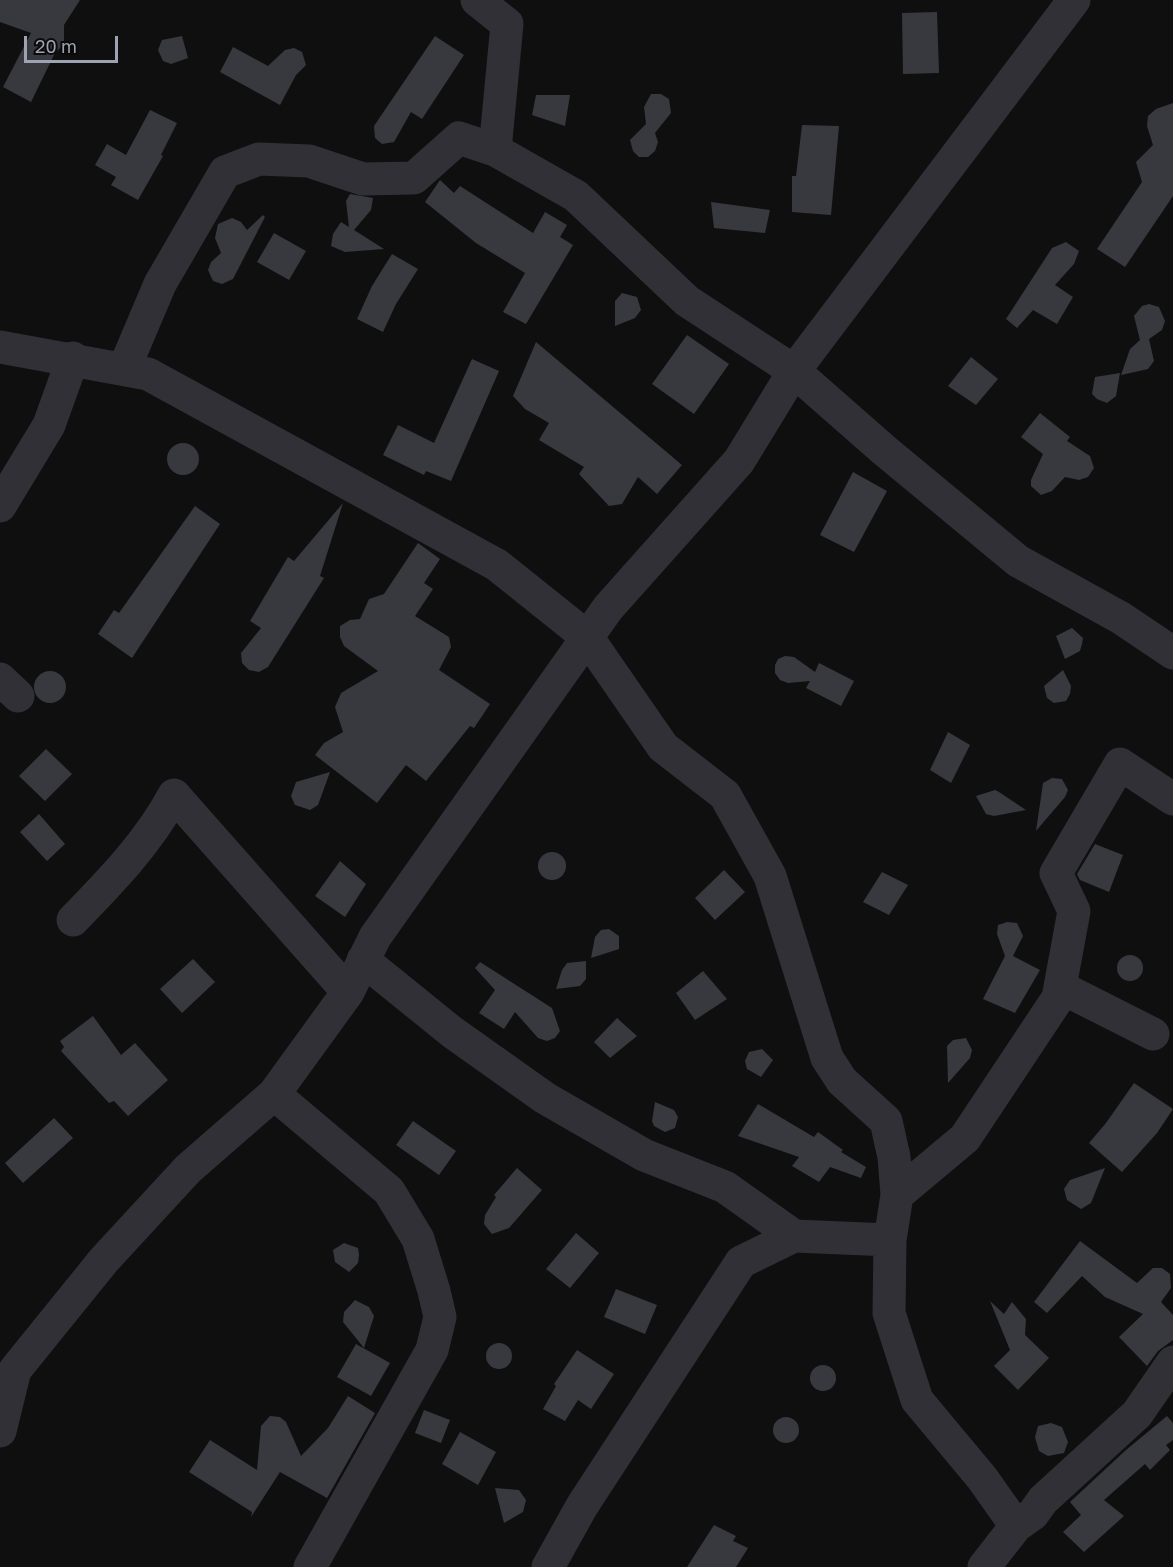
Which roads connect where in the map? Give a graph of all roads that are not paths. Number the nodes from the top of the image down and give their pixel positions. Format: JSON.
{"nodes":[{"id":1,"x":1074,"y":0,"type":"edge"},
{"id":2,"x":486,"y":3,"type":"edge"},
{"id":3,"x":495,"y":150,"type":"junction"},
{"id":4,"x":0,"y":346,"type":"edge"},
{"id":5,"x":73,"y":358,"type":"junction"},
{"id":6,"x":124,"y":369,"type":"junction"},
{"id":7,"x":794,"y":371,"type":"junction"},
{"id":8,"x":0,"y":506,"type":"edge"},
{"id":9,"x":587,"y":637,"type":"junction"},
{"id":10,"x":1173,"y":653,"type":"edge"},
{"id":11,"x":1173,"y":799,"type":"edge"},
{"id":12,"x":73,"y":920,"type":"dead end"},
{"id":13,"x":363,"y":960,"type":"junction"},
{"id":14,"x":1060,"y":987,"type":"junction"},
{"id":15,"x":348,"y":992,"type":"junction"},
{"id":16,"x":1153,"y":1035,"type":"dead end"},
{"id":17,"x":274,"y":1094,"type":"junction"},
{"id":18,"x":897,"y":1195,"type":"junction"},
{"id":19,"x":794,"y":1236,"type":"junction"},
{"id":20,"x":890,"y":1240,"type":"junction"},
{"id":21,"x":1173,"y":1362,"type":"edge"},
{"id":22,"x":0,"y":1431,"type":"edge"},
{"id":23,"x":1016,"y":1526,"type":"junction"},
{"id":24,"x":310,"y":1567,"type":"edge"},
{"id":25,"x":548,"y":1567,"type":"edge"},
{"id":26,"x":984,"y":1567,"type":"edge"}],
"edges":[{"from":1,"to":7,"type":"street"},
{"from":2,"to":3,"type":"street"},
{"from":3,"to":6,"type":"street"},
{"from":3,"to":7,"type":"street"},
{"from":4,"to":5,"type":"street"},
{"from":5,"to":6,"type":"street"},
{"from":5,"to":8,"type":"street"},
{"from":6,"to":9,"type":"street"},
{"from":7,"to":9,"type":"street"},
{"from":7,"to":10,"type":"street"},
{"from":9,"to":13,"type":"street"},
{"from":9,"to":18,"type":"street"},
{"from":11,"to":14,"type":"street"},
{"from":12,"to":15,"type":"street"},
{"from":13,"to":15,"type":"street"},
{"from":13,"to":19,"type":"street"},
{"from":14,"to":16,"type":"street"},
{"from":14,"to":18,"type":"street"},
{"from":15,"to":17,"type":"street"},
{"from":17,"to":22,"type":"street"},
{"from":17,"to":24,"type":"street"},
{"from":18,"to":20,"type":"street"},
{"from":19,"to":20,"type":"street"},
{"from":19,"to":25,"type":"street"},
{"from":20,"to":23,"type":"street"},
{"from":21,"to":23,"type":"street"},
{"from":23,"to":26,"type":"street"}]}
